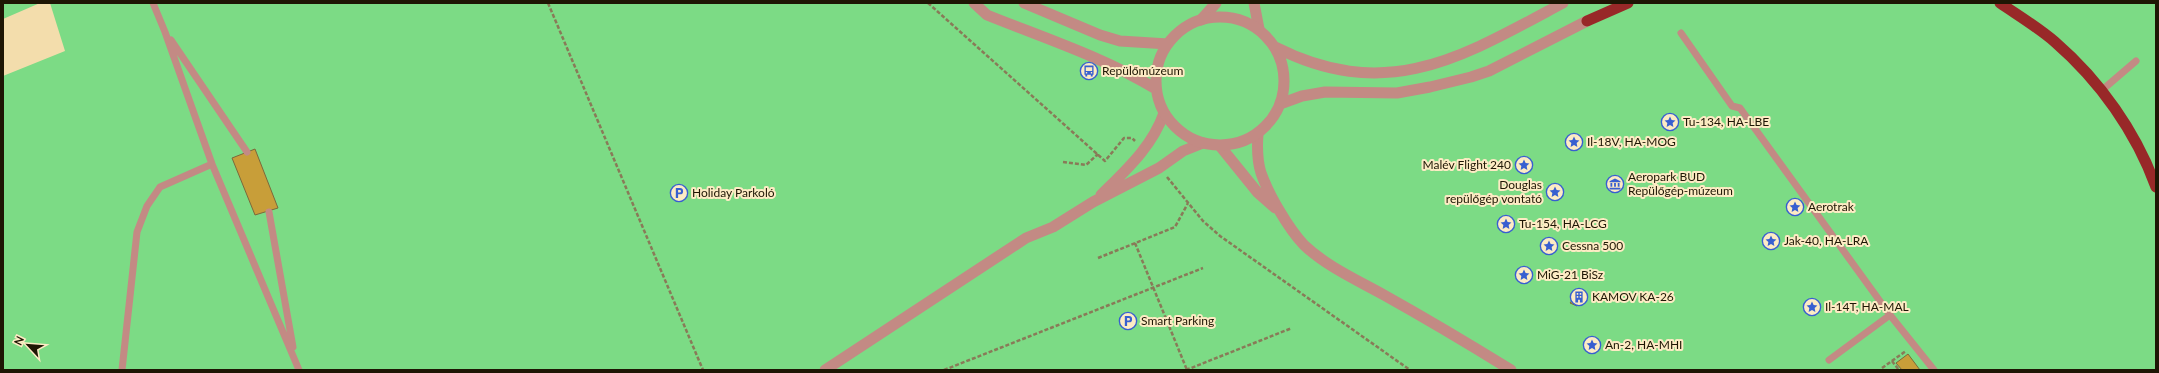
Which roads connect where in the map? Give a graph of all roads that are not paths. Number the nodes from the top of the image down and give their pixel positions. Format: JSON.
{"nodes":[{"id":1,"x":153,"y":3,"type":"edge"},
{"id":2,"x":974,"y":3,"type":"edge"},
{"id":3,"x":1024,"y":3,"type":"edge"},
{"id":4,"x":1216,"y":3,"type":"edge"},
{"id":5,"x":1254,"y":3,"type":"edge"},
{"id":6,"x":1563,"y":3,"type":"edge"},
{"id":7,"x":1619,"y":3,"type":"edge"},
{"id":8,"x":1628,"y":3,"type":"edge"},
{"id":9,"x":2000,"y":3,"type":"edge"},
{"id":10,"x":1200,"y":20,"type":"junction"},
{"id":11,"x":1587,"y":22,"type":"junction"},
{"id":12,"x":1259,"y":29,"type":"junction"},
{"id":13,"x":166,"y":32,"type":"junction"},
{"id":14,"x":1681,"y":33,"type":"dead end"},
{"id":15,"x":1168,"y":44,"type":"junction"},
{"id":16,"x":1275,"y":47,"type":"junction"},
{"id":17,"x":2136,"y":61,"type":"dead end"},
{"id":18,"x":1156,"y":89,"type":"junction"},
{"id":19,"x":2101,"y":91,"type":"junction"},
{"id":20,"x":1280,"y":104,"type":"junction"},
{"id":21,"x":1164,"y":113,"type":"junction"},
{"id":22,"x":1258,"y":134,"type":"junction"},
{"id":23,"x":1203,"y":143,"type":"junction"},
{"id":24,"x":1220,"y":146,"type":"junction"},
{"id":25,"x":247,"y":152,"type":"dead end"},
{"id":26,"x":212,"y":164,"type":"junction"},
{"id":27,"x":2156,"y":187,"type":"edge"},
{"id":28,"x":1094,"y":202,"type":"junction"},
{"id":29,"x":268,"y":212,"type":"dead end"},
{"id":30,"x":1283,"y":216,"type":"junction"},
{"id":31,"x":1890,"y":315,"type":"junction"},
{"id":32,"x":1829,"y":360,"type":"dead end"},
{"id":33,"x":295,"y":361,"type":"junction"},
{"id":34,"x":122,"y":370,"type":"edge"},
{"id":35,"x":299,"y":370,"type":"edge"},
{"id":36,"x":825,"y":370,"type":"edge"},
{"id":37,"x":1511,"y":370,"type":"edge"},
{"id":38,"x":1934,"y":370,"type":"edge"}],
"edges":[{"from":1,"to":13,"type":"lane"},
{"from":2,"to":18,"type":"street"},
{"from":3,"to":15,"type":"street"},
{"from":4,"to":10,"type":"street"},
{"from":5,"to":12,"type":"street"},
{"from":6,"to":16,"type":"street"},
{"from":7,"to":11,"type":"highway"},
{"from":8,"to":11,"type":"highway"},
{"from":9,"to":19,"type":"highway"},
{"from":10,"to":12,"type":"street"},
{"from":10,"to":15,"type":"street"},
{"from":11,"to":20,"type":"street"},
{"from":12,"to":16,"type":"street"},
{"from":13,"to":25,"type":"lane"},
{"from":13,"to":26,"type":"lane"},
{"from":14,"to":31,"type":"lane"},
{"from":15,"to":18,"type":"street"},
{"from":16,"to":20,"type":"street"},
{"from":17,"to":19,"type":"lane"},
{"from":18,"to":21,"type":"street"},
{"from":19,"to":27,"type":"highway"},
{"from":20,"to":22,"type":"street"},
{"from":21,"to":23,"type":"street"},
{"from":21,"to":28,"type":"street"},
{"from":22,"to":24,"type":"street"},
{"from":22,"to":30,"type":"street"},
{"from":23,"to":24,"type":"street"},
{"from":23,"to":28,"type":"street"},
{"from":24,"to":30,"type":"street"},
{"from":26,"to":33,"type":"lane"},
{"from":26,"to":34,"type":"lane"},
{"from":28,"to":36,"type":"street"},
{"from":29,"to":33,"type":"lane"},
{"from":30,"to":37,"type":"street"},
{"from":31,"to":32,"type":"lane"},
{"from":31,"to":38,"type":"lane"},
{"from":33,"to":35,"type":"lane"}]}
